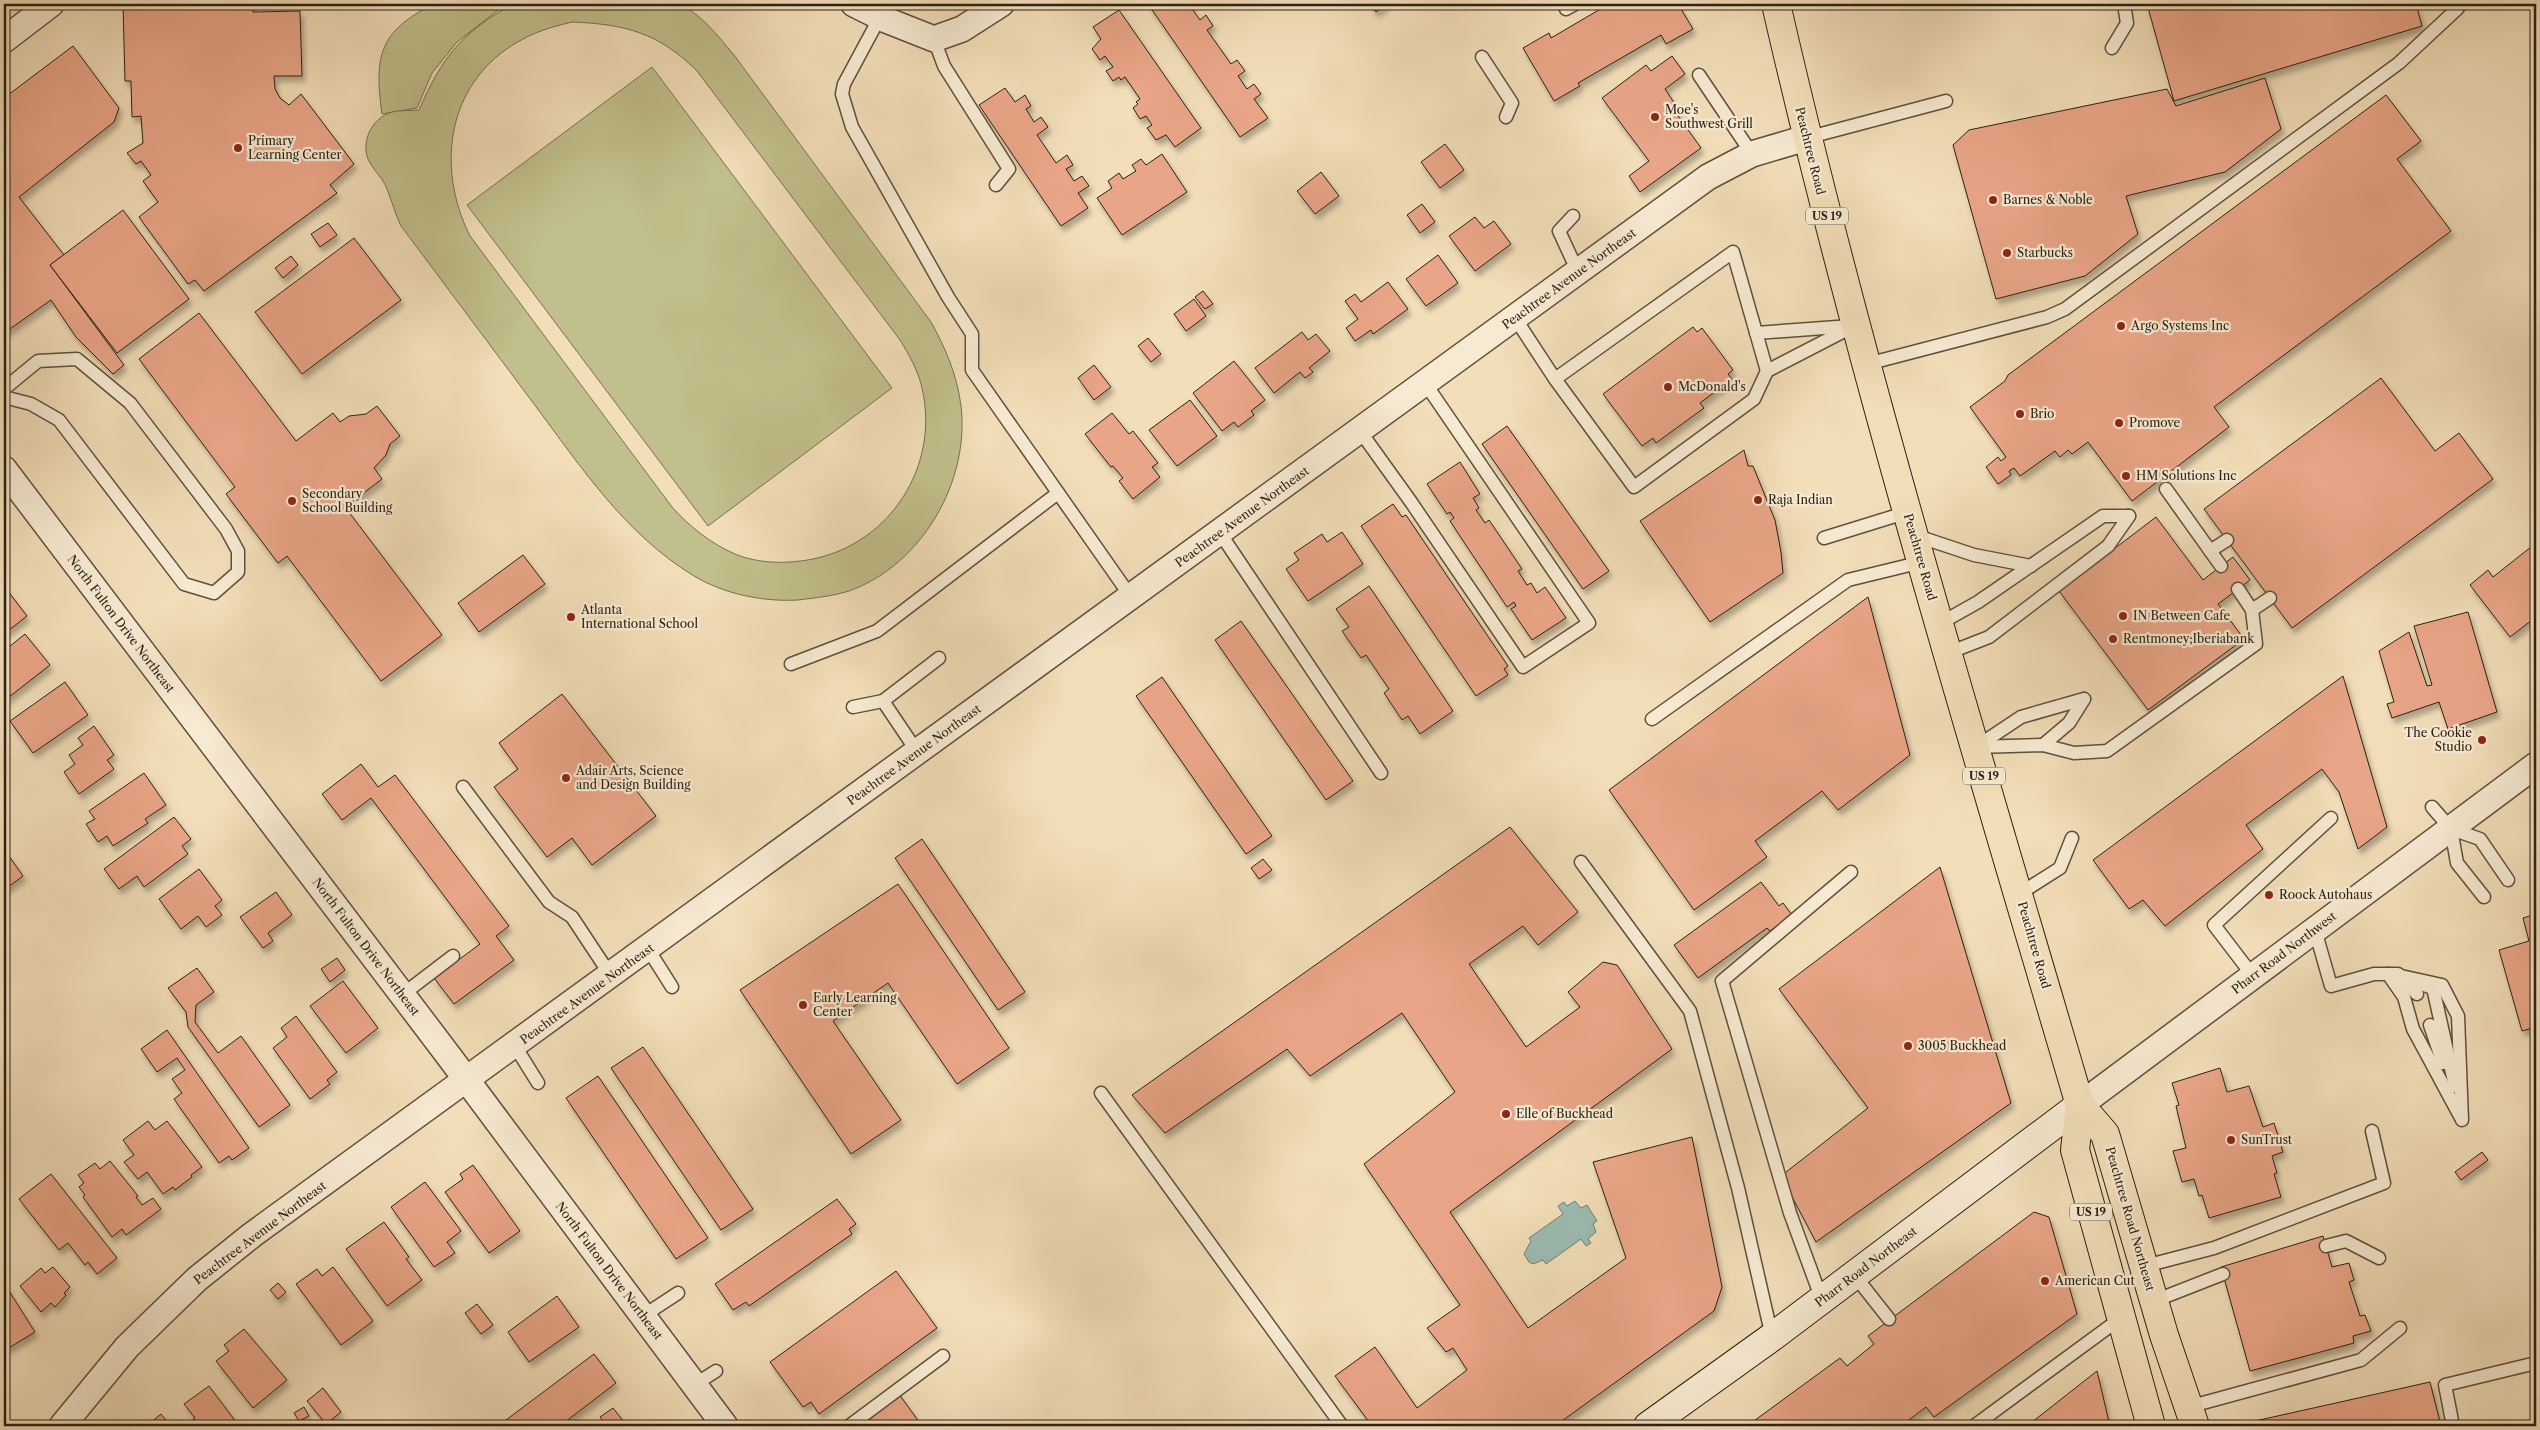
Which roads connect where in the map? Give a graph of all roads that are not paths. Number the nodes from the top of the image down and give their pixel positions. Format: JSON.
{"nodes":[{"id":1,"x":51,"y":4,"type":"edge"},
{"id":2,"x":854,"y":4,"type":"edge"},
{"id":3,"x":1001,"y":4,"type":"edge"},
{"id":4,"x":1776,"y":4,"type":"edge"},
{"id":5,"x":2124,"y":4,"type":"edge"},
{"id":6,"x":2457,"y":4,"type":"edge"},
{"id":7,"x":880,"y":17,"type":"junction"},
{"id":8,"x":934,"y":39,"type":"junction"},
{"id":9,"x":4,"y":40,"type":"edge"},
{"id":10,"x":2112,"y":48,"type":"dead end"},
{"id":11,"x":1482,"y":57,"type":"dead end"},
{"id":12,"x":1699,"y":75,"type":"dead end"},
{"id":13,"x":1946,"y":101,"type":"dead end"},
{"id":14,"x":1506,"y":117,"type":"dead end"},
{"id":15,"x":1806,"y":138,"type":"junction"},
{"id":16,"x":1752,"y":154,"type":"junction"},
{"id":17,"x":996,"y":185,"type":"dead end"},
{"id":18,"x":1573,"y":216,"type":"dead end"},
{"id":19,"x":1578,"y":272,"type":"junction"},
{"id":20,"x":1515,"y":318,"type":"junction"},
{"id":21,"x":1856,"y":325,"type":"junction"},
{"id":22,"x":1756,"y":333,"type":"junction"},
{"id":23,"x":1866,"y":364,"type":"junction"},
{"id":24,"x":1767,"y":371,"type":"junction"},
{"id":25,"x":1555,"y":379,"type":"junction"},
{"id":26,"x":1425,"y":383,"type":"junction"},
{"id":27,"x":4,"y":389,"type":"edge"},
{"id":28,"x":4,"y":398,"type":"edge"},
{"id":29,"x":1360,"y":431,"type":"junction"},
{"id":30,"x":4,"y":469,"type":"edge"},
{"id":31,"x":2166,"y":489,"type":"dead end"},
{"id":32,"x":1058,"y":493,"type":"junction"},
{"id":33,"x":1911,"y":524,"type":"junction"},
{"id":34,"x":1220,"y":533,"type":"junction"},
{"id":35,"x":1824,"y":538,"type":"dead end"},
{"id":36,"x":2227,"y":540,"type":"dead end"},
{"id":37,"x":2210,"y":551,"type":"junction"},
{"id":38,"x":1922,"y":562,"type":"junction"},
{"id":39,"x":2031,"y":566,"type":"junction"},
{"id":40,"x":2221,"y":566,"type":"dead end"},
{"id":41,"x":2238,"y":589,"type":"dead end"},
{"id":42,"x":1132,"y":597,"type":"junction"},
{"id":43,"x":2270,"y":598,"type":"dead end"},
{"id":44,"x":2252,"y":610,"type":"junction"},
{"id":45,"x":1940,"y":624,"type":"junction"},
{"id":46,"x":1948,"y":653,"type":"junction"},
{"id":47,"x":939,"y":658,"type":"dead end"},
{"id":48,"x":791,"y":664,"type":"dead end"},
{"id":49,"x":883,"y":700,"type":"junction"},
{"id":50,"x":853,"y":707,"type":"dead end"},
{"id":51,"x":1652,"y":720,"type":"dead end"},
{"id":52,"x":2043,"y":745,"type":"junction"},
{"id":53,"x":1976,"y":747,"type":"junction"},
{"id":54,"x":918,"y":753,"type":"junction"},
{"id":55,"x":2536,"y":765,"type":"edge"},
{"id":56,"x":1381,"y":773,"type":"dead end"},
{"id":57,"x":463,"y":786,"type":"dead end"},
{"id":58,"x":2432,"y":807,"type":"dead end"},
{"id":59,"x":2330,"y":818,"type":"dead end"},
{"id":60,"x":2451,"y":829,"type":"junction"},
{"id":61,"x":2072,"y":838,"type":"dead end"},
{"id":62,"x":1581,"y":862,"type":"dead end"},
{"id":63,"x":1851,"y":872,"type":"dead end"},
{"id":64,"x":2508,"y":880,"type":"dead end"},
{"id":65,"x":2018,"y":894,"type":"junction"},
{"id":66,"x":2484,"y":896,"type":"dead end"},
{"id":67,"x":2315,"y":930,"type":"junction"},
{"id":68,"x":648,"y":949,"type":"junction"},
{"id":69,"x":453,"y":956,"type":"dead end"},
{"id":70,"x":2396,"y":975,"type":"junction"},
{"id":71,"x":611,"y":976,"type":"junction"},
{"id":72,"x":2253,"y":976,"type":"junction"},
{"id":73,"x":672,"y":987,"type":"dead end"},
{"id":74,"x":2417,"y":994,"type":"dead end"},
{"id":75,"x":402,"y":995,"type":"junction"},
{"id":76,"x":2430,"y":1025,"type":"dead end"},
{"id":77,"x":514,"y":1046,"type":"junction"},
{"id":78,"x":467,"y":1081,"type":"junction"},
{"id":79,"x":538,"y":1083,"type":"dead end"},
{"id":80,"x":1101,"y":1093,"type":"dead end"},
{"id":81,"x":2080,"y":1105,"type":"junction"},
{"id":82,"x":2462,"y":1120,"type":"junction"},
{"id":83,"x":2372,"y":1131,"type":"dead end"},
{"id":84,"x":2326,"y":1246,"type":"dead end"},
{"id":85,"x":2379,"y":1258,"type":"dead end"},
{"id":86,"x":2145,"y":1266,"type":"junction"},
{"id":87,"x":2223,"y":1274,"type":"dead end"},
{"id":88,"x":1855,"y":1276,"type":"junction"},
{"id":89,"x":678,"y":1293,"type":"dead end"},
{"id":90,"x":1822,"y":1300,"type":"junction"},
{"id":91,"x":2154,"y":1301,"type":"junction"},
{"id":92,"x":643,"y":1316,"type":"junction"},
{"id":93,"x":2120,"y":1318,"type":"junction"},
{"id":94,"x":1889,"y":1319,"type":"dead end"},
{"id":95,"x":2400,"y":1328,"type":"dead end"},
{"id":96,"x":1772,"y":1337,"type":"junction"},
{"id":97,"x":943,"y":1356,"type":"dead end"},
{"id":98,"x":2536,"y":1363,"type":"edge"},
{"id":99,"x":716,"y":1371,"type":"dead end"},
{"id":100,"x":694,"y":1385,"type":"junction"},
{"id":101,"x":2192,"y":1417,"type":"edge"},
{"id":102,"x":62,"y":1426,"type":"edge"},
{"id":103,"x":725,"y":1426,"type":"edge"},
{"id":104,"x":849,"y":1426,"type":"edge"},
{"id":105,"x":1342,"y":1426,"type":"edge"},
{"id":106,"x":1648,"y":1426,"type":"edge"},
{"id":107,"x":1974,"y":1426,"type":"edge"},
{"id":108,"x":2151,"y":1426,"type":"edge"},
{"id":109,"x":2452,"y":1426,"type":"edge"}],
"edges":[{"from":1,"to":9,"type":"street"},
{"from":2,"to":7,"type":"street"},
{"from":3,"to":8,"type":"street"},
{"from":4,"to":15,"type":"highway","name":"Peachtree Road","number":"US 19"},
{"from":5,"to":10,"type":"lane"},
{"from":6,"to":23,"type":"lane"},
{"from":7,"to":8,"type":"street"},
{"from":7,"to":32,"type":"lane"},
{"from":8,"to":17,"type":"lane"},
{"from":11,"to":14,"type":"lane"},
{"from":12,"to":16,"type":"lane"},
{"from":13,"to":15,"type":"lane"},
{"from":15,"to":16,"type":"street","name":"Peachtree Avenue Northeast"},
{"from":15,"to":21,"type":"highway","name":"Peachtree Road","number":"US 19"},
{"from":16,"to":19,"type":"street","name":"Peachtree Avenue Northeast"},
{"from":18,"to":19,"type":"lane"},
{"from":19,"to":20,"type":"street","name":"Peachtree Avenue Northeast"},
{"from":20,"to":25,"type":"lane"},
{"from":20,"to":26,"type":"street","name":"Peachtree Avenue Northeast"},
{"from":21,"to":22,"type":"lane"},
{"from":21,"to":23,"type":"highway","name":"Peachtree Road","number":"US 19"},
{"from":21,"to":24,"type":"lane"},
{"from":22,"to":24,"type":"lane"},
{"from":22,"to":25,"type":"lane"},
{"from":23,"to":33,"type":"highway","name":"Peachtree Road","number":"US 19"},
{"from":24,"to":25,"type":"lane"},
{"from":26,"to":29,"type":"street","name":"Peachtree Avenue Northeast"},
{"from":26,"to":29,"type":"lane"},
{"from":27,"to":28,"type":"lane"},
{"from":29,"to":34,"type":"street","name":"Peachtree Avenue Northeast"},
{"from":30,"to":75,"type":"street","name":"North Fulton Drive Northeast"},
{"from":31,"to":37,"type":"lane"},
{"from":32,"to":42,"type":"lane"},
{"from":32,"to":48,"type":"lane"},
{"from":33,"to":35,"type":"lane"},
{"from":33,"to":38,"type":"highway","name":"Peachtree Road","number":"US 19"},
{"from":33,"to":39,"type":"lane"},
{"from":34,"to":42,"type":"street","name":"Peachtree Avenue Northeast"},
{"from":34,"to":56,"type":"lane"},
{"from":36,"to":37,"type":"lane"},
{"from":37,"to":40,"type":"lane"},
{"from":38,"to":45,"type":"highway","name":"Peachtree Road","number":"US 19"},
{"from":38,"to":51,"type":"lane"},
{"from":39,"to":45,"type":"lane"},
{"from":39,"to":46,"type":"lane"},
{"from":41,"to":44,"type":"lane"},
{"from":42,"to":54,"type":"street","name":"Peachtree Avenue Northeast"},
{"from":43,"to":44,"type":"lane"},
{"from":44,"to":52,"type":"lane"},
{"from":45,"to":46,"type":"highway","name":"Peachtree Road","number":"US 19"},
{"from":46,"to":53,"type":"highway","name":"Peachtree Road","number":"US 19"},
{"from":47,"to":49,"type":"lane"},
{"from":49,"to":50,"type":"lane"},
{"from":49,"to":54,"type":"lane"},
{"from":52,"to":53,"type":"lane"},
{"from":52,"to":53,"type":"lane"},
{"from":53,"to":65,"type":"highway","name":"Peachtree Road","number":"US 19"},
{"from":54,"to":68,"type":"street","name":"Peachtree Avenue Northeast"},
{"from":55,"to":60,"type":"street","name":"Pharr Road Northwest"},
{"from":57,"to":71,"type":"lane"},
{"from":58,"to":60,"type":"lane"},
{"from":59,"to":72,"type":"lane"},
{"from":60,"to":64,"type":"lane"},
{"from":60,"to":66,"type":"lane"},
{"from":60,"to":67,"type":"street","name":"Pharr Road Northwest"},
{"from":61,"to":65,"type":"lane"},
{"from":62,"to":96,"type":"lane"},
{"from":63,"to":90,"type":"lane"},
{"from":65,"to":81,"type":"highway","name":"Peachtree Road","number":"US 19"},
{"from":67,"to":70,"type":"lane"},
{"from":67,"to":72,"type":"street","name":"Pharr Road Northwest"},
{"from":68,"to":71,"type":"street","name":"Peachtree Avenue Northeast"},
{"from":68,"to":73,"type":"lane"},
{"from":69,"to":75,"type":"lane"},
{"from":70,"to":74,"type":"lane"},
{"from":70,"to":82,"type":"lane"},
{"from":70,"to":82,"type":"lane"},
{"from":70,"to":82,"type":"lane"},
{"from":71,"to":77,"type":"street","name":"Peachtree Avenue Northeast"},
{"from":72,"to":81,"type":"street","name":"Pharr Road Northwest"},
{"from":75,"to":78,"type":"street","name":"North Fulton Drive Northeast"},
{"from":76,"to":82,"type":"lane"},
{"from":77,"to":78,"type":"street","name":"Peachtree Avenue Northeast"},
{"from":77,"to":79,"type":"lane"},
{"from":78,"to":92,"type":"street","name":"North Fulton Drive Northeast"},
{"from":78,"to":102,"type":"street","name":"Peachtree Avenue Northeast"},
{"from":80,"to":105,"type":"lane"},
{"from":81,"to":86,"type":"highway","name":"Peachtree Road Northeast","number":"US 19"},
{"from":81,"to":88,"type":"street","name":"Pharr Road Northeast"},
{"from":81,"to":93,"type":"highway","number":"US 19"},
{"from":83,"to":86,"type":"lane"},
{"from":84,"to":85,"type":"lane"},
{"from":86,"to":91,"type":"highway","name":"Peachtree Road Northeast","number":"US 19"},
{"from":87,"to":91,"type":"lane"},
{"from":88,"to":90,"type":"street","name":"Pharr Road Northeast"},
{"from":88,"to":94,"type":"lane"},
{"from":89,"to":92,"type":"lane"},
{"from":90,"to":96,"type":"street","name":"Pharr Road Northeast"},
{"from":91,"to":101,"type":"highway","name":"Peachtree Road Northeast","number":"US 19"},
{"from":92,"to":100,"type":"street","name":"North Fulton Drive Northeast"},
{"from":93,"to":107,"type":"lane"},
{"from":93,"to":108,"type":"highway","number":"US 19"},
{"from":95,"to":101,"type":"lane"},
{"from":96,"to":106,"type":"street","name":"Pharr Road Northeast"},
{"from":97,"to":104,"type":"lane"},
{"from":98,"to":109,"type":"lane"},
{"from":99,"to":100,"type":"lane"},
{"from":100,"to":103,"type":"street","name":"North Fulton Drive Northeast"}]}
